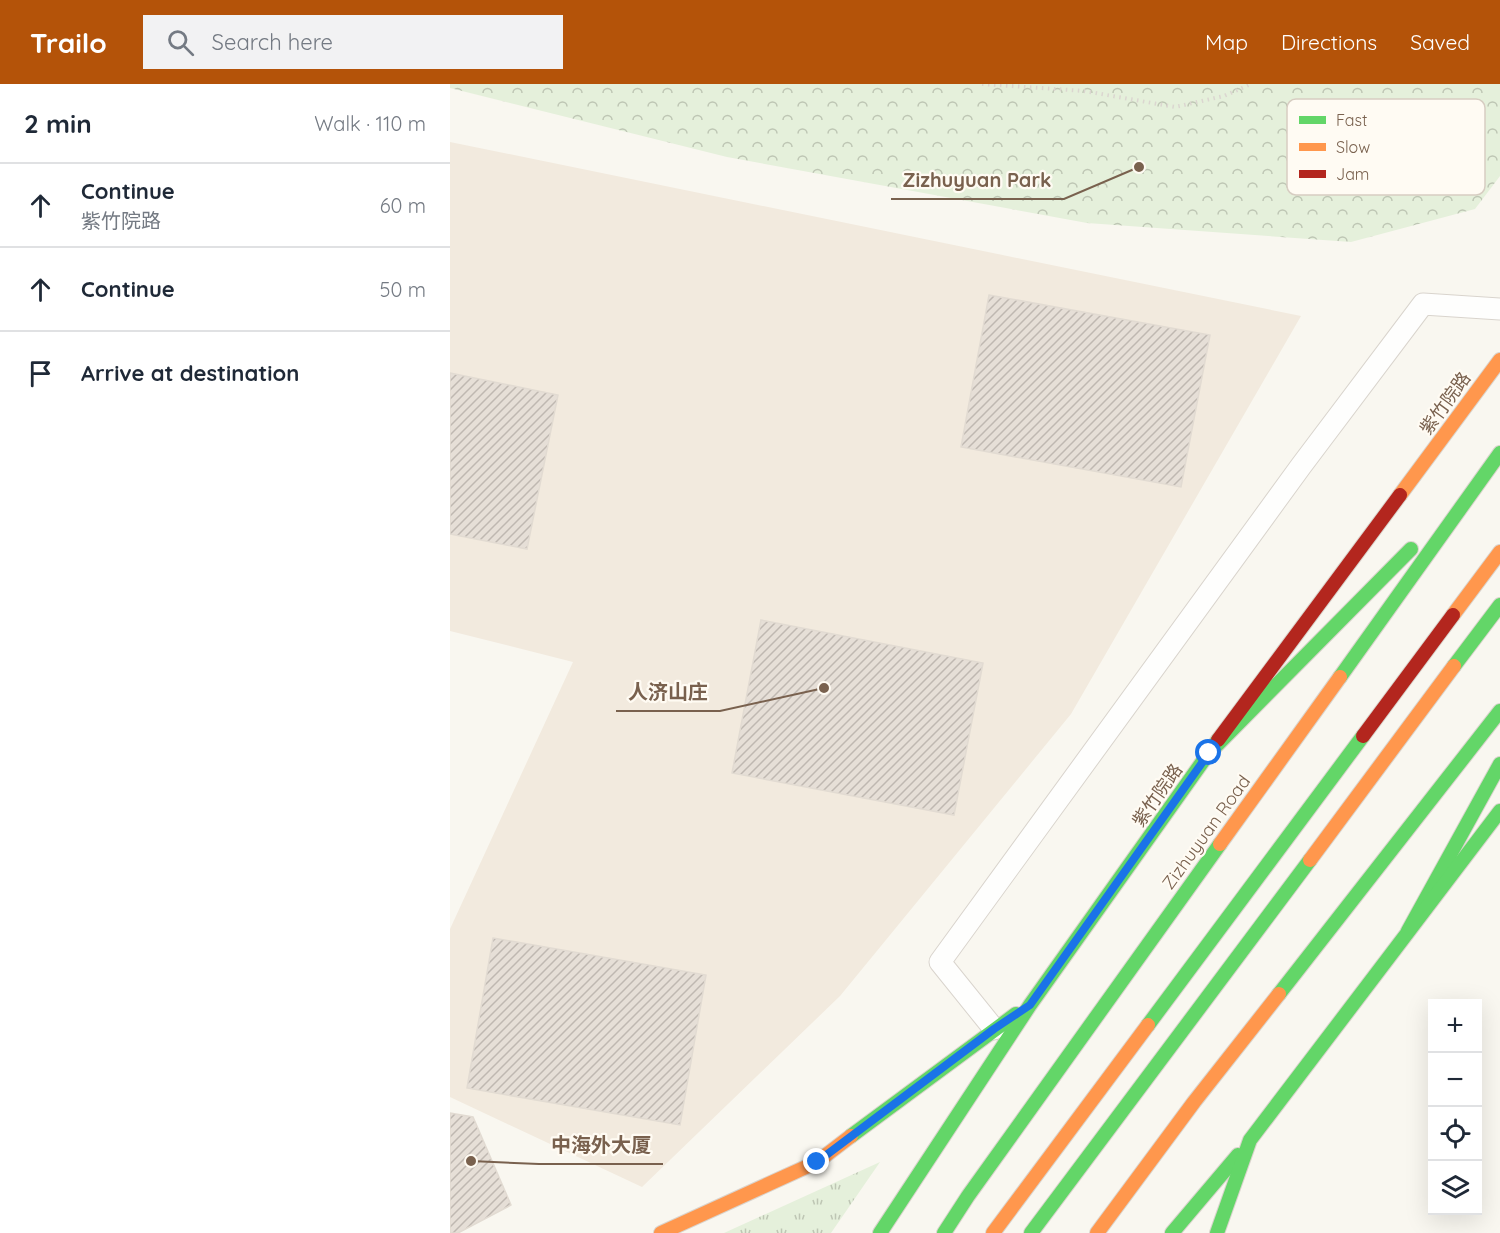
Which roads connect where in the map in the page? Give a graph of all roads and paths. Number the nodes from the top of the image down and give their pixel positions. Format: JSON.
{"nodes":[{"id":1,"x":982,"y":84,"type":"edge"},
{"id":2,"x":1251,"y":84,"type":"edge"},
{"id":3,"x":1500,"y":309,"type":"edge"},
{"id":4,"x":1500,"y":360,"type":"edge"},
{"id":5,"x":1500,"y":453,"type":"edge"},
{"id":6,"x":1483,"y":475,"type":"junction"},
{"id":7,"x":1500,"y":552,"type":"edge"},
{"id":8,"x":1500,"y":605,"type":"edge"},
{"id":9,"x":1500,"y":711,"type":"edge"},
{"id":10,"x":1209,"y":753,"type":"junction"},
{"id":11,"x":1500,"y":764,"type":"edge"},
{"id":12,"x":1500,"y":811,"type":"edge"},
{"id":13,"x":1408,"y":931,"type":"junction"},
{"id":14,"x":1030,"y":1005,"type":"junction"},
{"id":15,"x":994,"y":1029,"type":"junction"},
{"id":16,"x":1250,"y":1140,"type":"junction"},
{"id":17,"x":1036,"y":1228,"type":"edge"},
{"id":18,"x":662,"y":1233,"type":"edge"},
{"id":19,"x":880,"y":1233,"type":"edge"},
{"id":20,"x":944,"y":1233,"type":"edge"},
{"id":21,"x":993,"y":1233,"type":"edge"},
{"id":22,"x":1097,"y":1233,"type":"edge"},
{"id":23,"x":1172,"y":1233,"type":"edge"},
{"id":24,"x":1217,"y":1233,"type":"edge"}],
"edges":[{"from":1,"to":2,"type":"path"},
{"from":3,"to":15,"type":"lane"},
{"from":4,"to":10,"type":"main road","name":"紫竹院路"},
{"from":5,"to":6,"type":"main road","name":"Zizhuyuan Road"},
{"from":6,"to":10,"type":"main road"},
{"from":6,"to":20,"type":"main road","name":"Zizhuyuan Road"},
{"from":7,"to":21,"type":"main road"},
{"from":8,"to":17,"type":"main road"},
{"from":9,"to":22,"type":"main road"},
{"from":10,"to":14,"type":"main road","name":"紫竹院路"},
{"from":11,"to":13,"type":"main road"},
{"from":12,"to":13,"type":"main road"},
{"from":13,"to":16,"type":"main road"},
{"from":14,"to":15,"type":"main road"},
{"from":14,"to":19,"type":"main road","name":"紫竹院路"},
{"from":15,"to":18,"type":"main road"},
{"from":16,"to":23,"type":"main road"},
{"from":16,"to":24,"type":"main road"}]}
